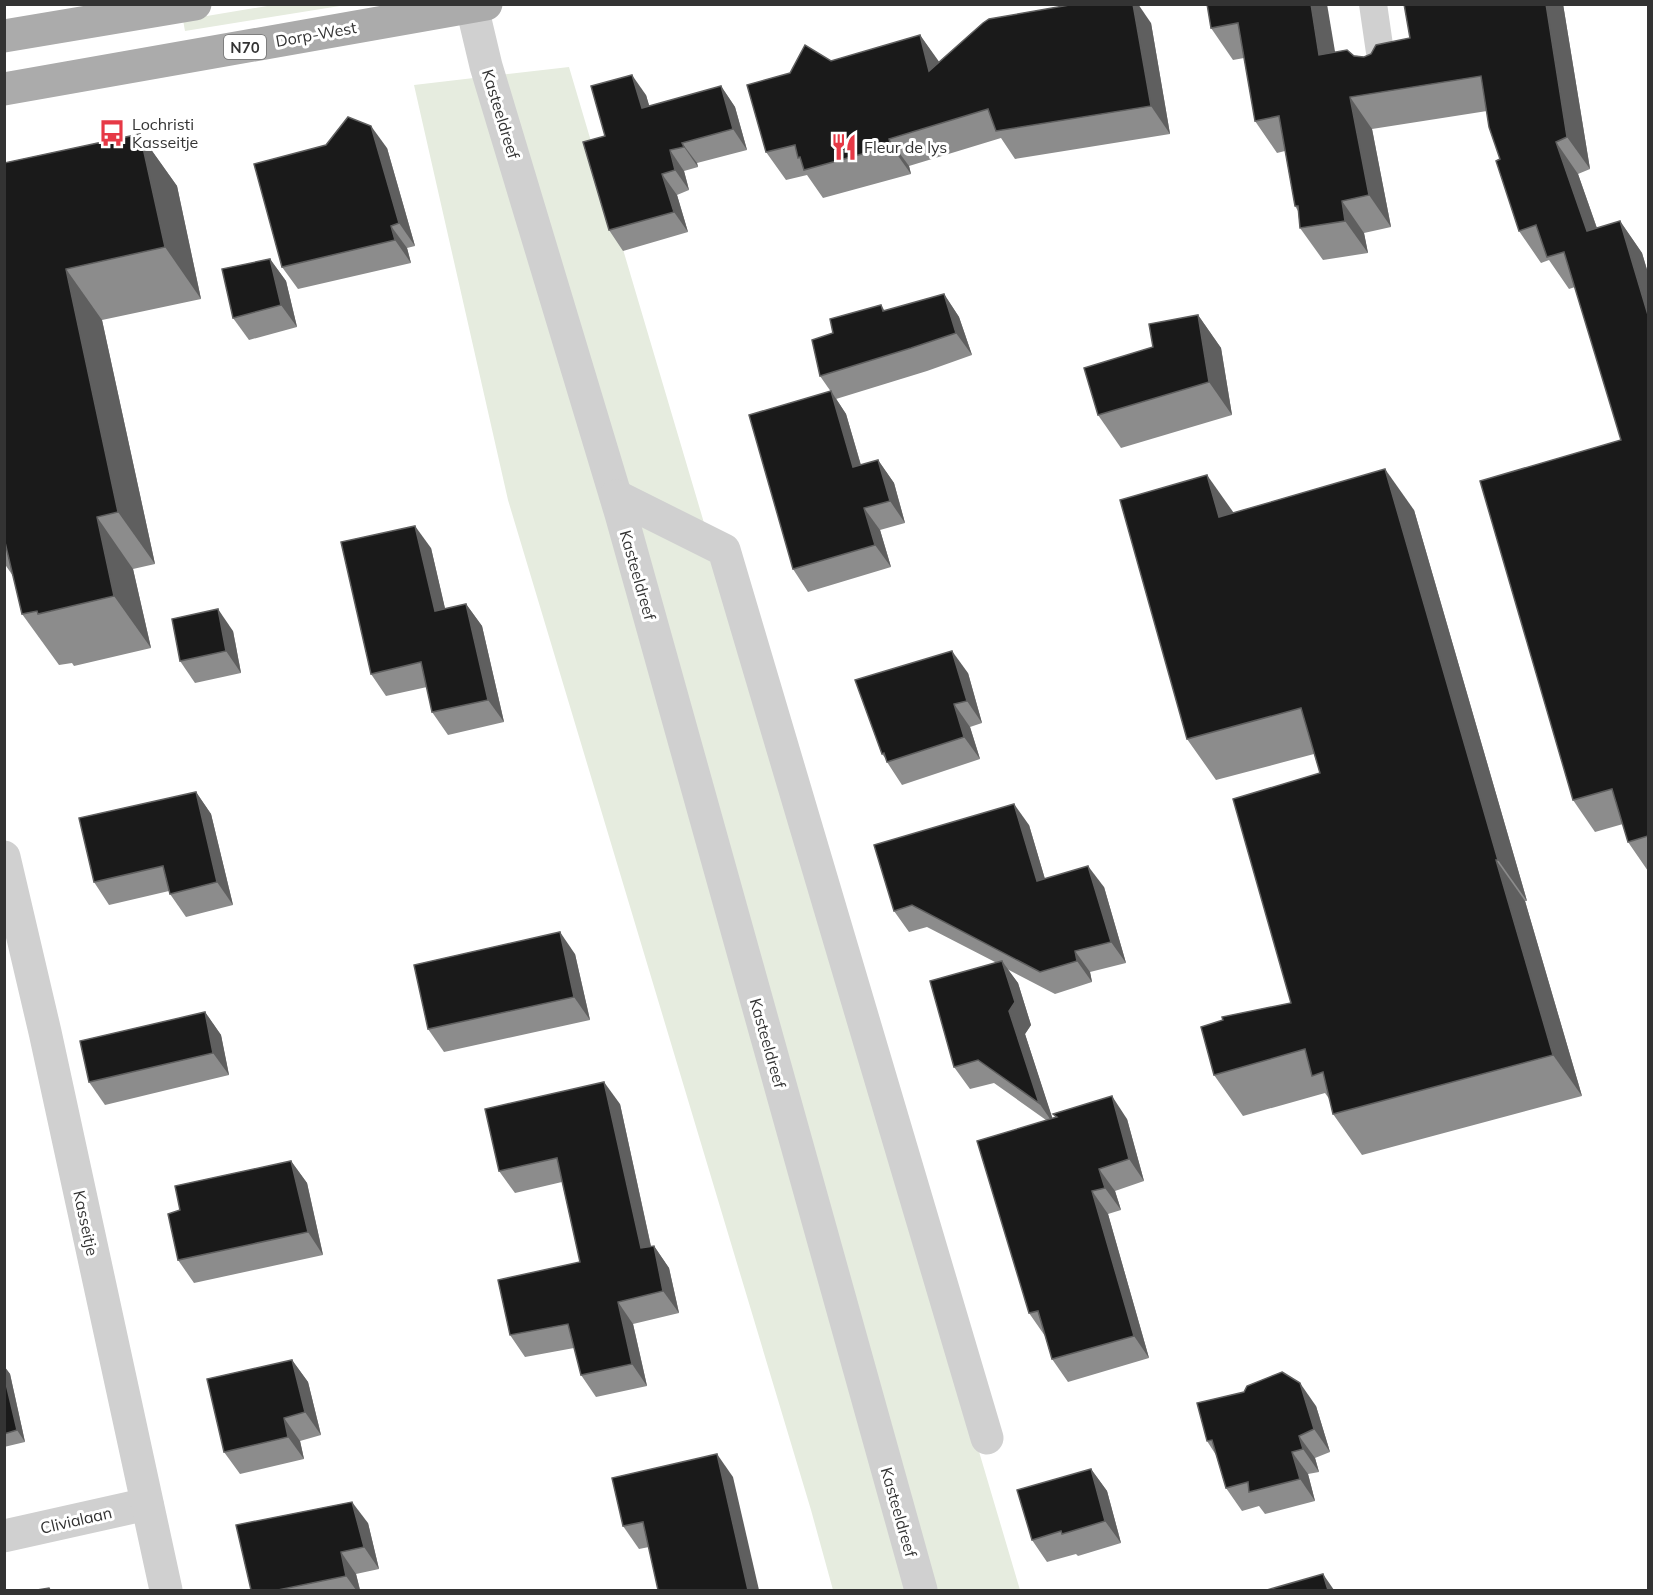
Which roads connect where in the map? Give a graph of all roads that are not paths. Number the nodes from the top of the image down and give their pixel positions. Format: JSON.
{"nodes":[{"id":1,"x":195,"y":4,"type":"edge"},
{"id":2,"x":1373,"y":4,"type":"edge"},
{"id":3,"x":479,"y":6,"type":"edge"},
{"id":4,"x":4,"y":36,"type":"edge"},
{"id":5,"x":1383,"y":73,"type":"edge"},
{"id":6,"x":4,"y":89,"type":"edge"},
{"id":7,"x":616,"y":496,"type":"junction"},
{"id":8,"x":4,"y":857,"type":"edge"},
{"id":9,"x":987,"y":1438,"type":"dead end"},
{"id":10,"x":147,"y":1504,"type":"junction"},
{"id":11,"x":4,"y":1536,"type":"edge"},
{"id":12,"x":166,"y":1590,"type":"edge"},
{"id":13,"x":921,"y":1590,"type":"edge"}],
"edges":[{"from":1,"to":4,"type":"main road"},
{"from":2,"to":5,"type":"lane"},
{"from":3,"to":6,"type":"main road","name":"Dorp-West","number":"N70"},
{"from":3,"to":7,"type":"street","name":"Kasteeldreef"},
{"from":7,"to":9,"type":"street","name":"Kasteeldreef"},
{"from":7,"to":13,"type":"street","name":"Kasteeldreef"},
{"from":8,"to":10,"type":"street","name":"Kasseitje"},
{"from":10,"to":11,"type":"street","name":"Clivialaan"},
{"from":10,"to":12,"type":"street","name":"Kasseitje"}]}
